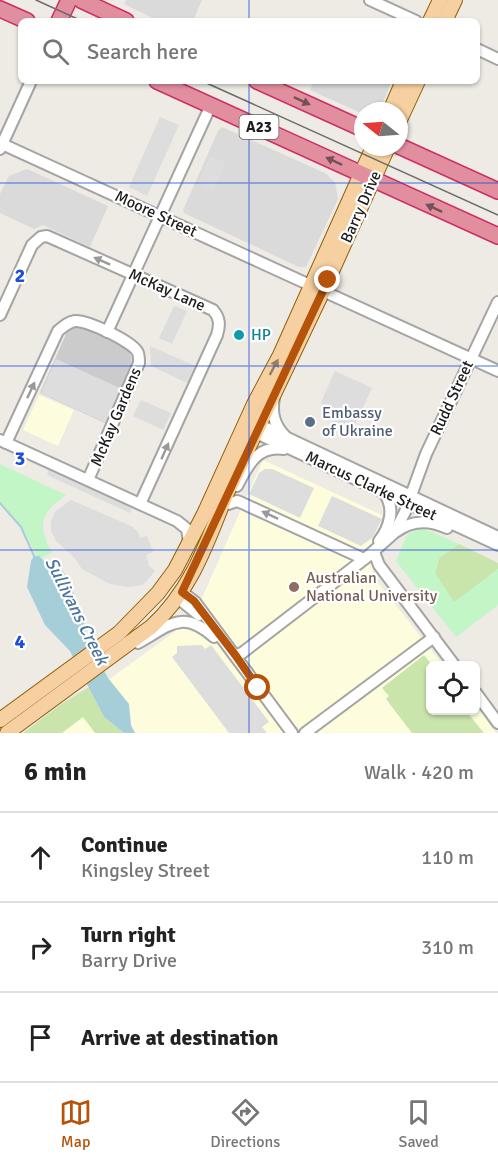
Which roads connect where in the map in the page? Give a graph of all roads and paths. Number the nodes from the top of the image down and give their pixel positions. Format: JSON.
{"nodes":[{"id":1,"x":69,"y":0,"type":"edge"},
{"id":2,"x":81,"y":0,"type":"edge"},
{"id":3,"x":370,"y":0,"type":"edge"},
{"id":4,"x":440,"y":0,"type":"edge"},
{"id":5,"x":454,"y":0,"type":"edge"},
{"id":6,"x":0,"y":9,"type":"edge"},
{"id":7,"x":20,"y":18,"type":"edge"},
{"id":8,"x":60,"y":18,"type":"edge"},
{"id":9,"x":120,"y":18,"type":"edge"},
{"id":10,"x":409,"y":18,"type":"edge"},
{"id":11,"x":431,"y":18,"type":"edge"},
{"id":12,"x":446,"y":18,"type":"edge"},
{"id":13,"x":480,"y":50,"type":"edge"},
{"id":14,"x":498,"y":59,"type":"edge"},
{"id":15,"x":30,"y":84,"type":"edge"},
{"id":16,"x":164,"y":84,"type":"edge"},
{"id":17,"x":264,"y":84,"type":"edge"},
{"id":18,"x":402,"y":84,"type":"edge"},
{"id":19,"x":417,"y":84,"type":"edge"},
{"id":20,"x":394,"y":102,"type":"edge"},
{"id":21,"x":408,"y":103,"type":"edge"},
{"id":22,"x":210,"y":105,"type":"junction"},
{"id":23,"x":354,"y":125,"type":"edge"},
{"id":24,"x":1,"y":145,"type":"edge"},
{"id":25,"x":408,"y":150,"type":"edge"},
{"id":26,"x":371,"y":156,"type":"edge"},
{"id":27,"x":381,"y":156,"type":"edge"},
{"id":28,"x":367,"y":176,"type":"junction"},
{"id":29,"x":498,"y":191,"type":"edge"},
{"id":30,"x":160,"y":216,"type":"junction"},
{"id":31,"x":498,"y":236,"type":"edge"},
{"id":32,"x":133,"y":275,"type":"junction"},
{"id":33,"x":317,"y":288,"type":"junction"},
{"id":34,"x":498,"y":302,"type":"edge"},
{"id":35,"x":0,"y":315,"type":"edge"},
{"id":36,"x":107,"y":332,"type":"junction"},
{"id":37,"x":471,"y":358,"type":"junction"},
{"id":38,"x":498,"y":371,"type":"edge"},
{"id":39,"x":276,"y":392,"type":"junction"},
{"id":40,"x":252,"y":426,"type":"junction"},
{"id":41,"x":287,"y":438,"type":"junction"},
{"id":42,"x":3,"y":441,"type":"edge"},
{"id":43,"x":296,"y":451,"type":"junction"},
{"id":44,"x":88,"y":480,"type":"junction"},
{"id":45,"x":381,"y":491,"type":"junction"},
{"id":46,"x":409,"y":500,"type":"junction"},
{"id":47,"x":140,"y":504,"type":"junction"},
{"id":48,"x":228,"y":504,"type":"junction"},
{"id":49,"x":204,"y":514,"type":"junction"},
{"id":50,"x":177,"y":521,"type":"junction"},
{"id":51,"x":213,"y":528,"type":"junction"},
{"id":52,"x":498,"y":537,"type":"edge"},
{"id":53,"x":389,"y":538,"type":"junction"},
{"id":54,"x":189,"y":544,"type":"junction"},
{"id":55,"x":498,"y":545,"type":"edge"},
{"id":56,"x":498,"y":551,"type":"edge"},
{"id":57,"x":374,"y":552,"type":"junction"},
{"id":58,"x":364,"y":559,"type":"junction"},
{"id":59,"x":388,"y":577,"type":"junction"},
{"id":60,"x":175,"y":591,"type":"junction"},
{"id":61,"x":217,"y":636,"type":"junction"},
{"id":62,"x":261,"y":637,"type":"junction"},
{"id":63,"x":434,"y":637,"type":"junction"},
{"id":64,"x":224,"y":650,"type":"junction"},
{"id":65,"x":236,"y":656,"type":"junction"},
{"id":66,"x":107,"y":660,"type":"junction"},
{"id":67,"x":451,"y":661,"type":"edge"},
{"id":68,"x":258,"y":688,"type":"junction"},
{"id":69,"x":480,"y":698,"type":"edge"},
{"id":70,"x":0,"y":720,"type":"edge"},
{"id":71,"x":498,"y":723,"type":"edge"},
{"id":72,"x":7,"y":733,"type":"edge"},
{"id":73,"x":292,"y":733,"type":"edge"},
{"id":74,"x":305,"y":733,"type":"edge"}],
"edges":[{"from":1,"to":8,"type":"highway"},
{"from":2,"to":9,"type":"highway"},
{"from":3,"to":10,"type":"street"},
{"from":4,"to":11,"type":"main road"},
{"from":5,"to":12,"type":"main road"},
{"from":6,"to":7,"type":"highway"},
{"from":13,"to":14,"type":"street"},
{"from":15,"to":24,"type":"street"},
{"from":16,"to":22,"type":"highway","number":"A23"},
{"from":17,"to":23,"type":"highway","number":"A23","one_way":true},
{"from":18,"to":20,"type":"main road"},
{"from":19,"to":21,"type":"main road"},
{"from":28,"to":22,"type":"highway","number":"A23","one_way":true},
{"from":22,"to":30,"type":"street"},
{"from":24,"to":30,"type":"street","name":"Moore Street"},
{"from":25,"to":29,"type":"highway"},
{"from":26,"to":28,"type":"main road","name":"Barry Drive"},
{"from":27,"to":28,"type":"main road","name":"Barry Drive"},
{"from":31,"to":28,"type":"highway","number":"A23","one_way":true},
{"from":28,"to":33,"type":"main road","name":"Barry Drive"},
{"from":30,"to":32,"type":"street"},
{"from":30,"to":33,"type":"street","name":"Moore Street"},
{"from":32,"to":35,"type":"street","name":"McKay Lane","one_way":true},
{"from":32,"to":36,"type":"street"},
{"from":47,"to":32,"type":"street","name":"McKay Lane","one_way":true},
{"from":33,"to":37,"type":"street","name":"Moore Street"},
{"from":33,"to":39,"type":"main road","name":"Barry Drive"},
{"from":40,"to":33,"type":"main road","name":"Barry Drive","one_way":true},
{"from":34,"to":37,"type":"street","name":"Rudd Street"},
{"from":42,"to":36,"type":"street","name":"McKay Gardens","one_way":true},
{"from":36,"to":44,"type":"street","name":"McKay Gardens"},
{"from":37,"to":38,"type":"street","name":"Moore Street"},
{"from":37,"to":46,"type":"street","name":"Rudd Street"},
{"from":39,"to":40,"type":"main road","name":"Barry Drive"},
{"from":39,"to":41,"type":"street"},
{"from":40,"to":41,"type":"street","name":"Marcus Clarke Street"},
{"from":40,"to":43,"type":"street","name":"Marcus Clarke Street"},
{"from":40,"to":49,"type":"main road","name":"Barry Drive"},
{"from":40,"to":51,"type":"main road","name":"Barry Drive"},
{"from":41,"to":46,"type":"street","name":"Marcus Clarke Street"},
{"from":42,"to":44,"type":"street"},
{"from":43,"to":45,"type":"street","name":"Marcus Clarke Street"},
{"from":43,"to":48,"type":"street"},
{"from":44,"to":47,"type":"street"},
{"from":45,"to":46,"type":"street","name":"Marcus Clarke Street"},
{"from":45,"to":57,"type":"street"},
{"from":46,"to":52,"type":"street","name":"Marcus Clarke Street"},
{"from":46,"to":53,"type":"street","name":"Rudd Street"},
{"from":46,"to":55,"type":"street","name":"Marcus Clarke Street"},
{"from":47,"to":50,"type":"street"},
{"from":48,"to":51,"type":"street"},
{"from":58,"to":48,"type":"street","one_way":true},
{"from":49,"to":50,"type":"street"},
{"from":49,"to":54,"type":"main road","name":"Barry Drive"},
{"from":50,"to":54,"type":"street"},
{"from":51,"to":60,"type":"main road","name":"Barry Drive"},
{"from":53,"to":56,"type":"street","name":"Marcus Clarke Street"},
{"from":53,"to":57,"type":"street"},
{"from":53,"to":59,"type":"street"},
{"from":54,"to":60,"type":"main road","name":"Barry Drive"},
{"from":57,"to":58,"type":"street"},
{"from":57,"to":59,"type":"street"},
{"from":58,"to":62,"type":"street"},
{"from":59,"to":63,"type":"street"},
{"from":60,"to":61,"type":"street"},
{"from":60,"to":66,"type":"main road","name":"Barry Drive"},
{"from":60,"to":70,"type":"main road"},
{"from":61,"to":62,"type":"street"},
{"from":61,"to":64,"type":"street"},
{"from":61,"to":65,"type":"street"},
{"from":61,"to":66,"type":"street"},
{"from":62,"to":65,"type":"street"},
{"from":63,"to":67,"type":"street"},
{"from":63,"to":74,"type":"street"},
{"from":64,"to":65,"type":"street"},
{"from":64,"to":68,"type":"street"},
{"from":65,"to":68,"type":"street"},
{"from":66,"to":72,"type":"main road","name":"Barry Drive"},
{"from":68,"to":73,"type":"street"},
{"from":69,"to":71,"type":"street"}]}
